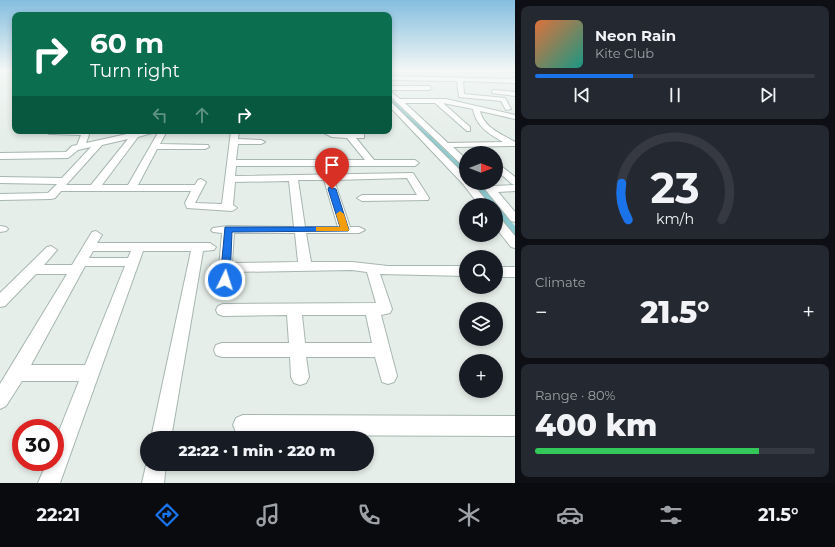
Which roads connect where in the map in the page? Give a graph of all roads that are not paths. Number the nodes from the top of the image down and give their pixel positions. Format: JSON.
{"nodes":[{"id":1,"x":392,"y":94,"type":"edge"},
{"id":2,"x":462,"y":94,"type":"edge"},
{"id":3,"x":400,"y":101,"type":"junction"},
{"id":4,"x":437,"y":101,"type":"junction"},
{"id":5,"x":392,"y":105,"type":"edge"},
{"id":6,"x":479,"y":105,"type":"junction"},
{"id":7,"x":512,"y":110,"type":"edge"},
{"id":8,"x":392,"y":114,"type":"edge"},
{"id":9,"x":401,"y":114,"type":"junction"},
{"id":10,"x":515,"y":117,"type":"edge"},
{"id":11,"x":467,"y":130,"type":"dead end"},
{"id":12,"x":84,"y":134,"type":"edge"},
{"id":13,"x":131,"y":134,"type":"edge"},
{"id":14,"x":134,"y":134,"type":"edge"},
{"id":15,"x":162,"y":134,"type":"edge"},
{"id":16,"x":235,"y":134,"type":"edge"},
{"id":17,"x":332,"y":134,"type":"edge"},
{"id":18,"x":348,"y":134,"type":"edge"},
{"id":19,"x":361,"y":136,"type":"dead end"},
{"id":20,"x":234,"y":141,"type":"junction"},
{"id":21,"x":100,"y":142,"type":"junction"},
{"id":22,"x":261,"y":142,"type":"dead end"},
{"id":23,"x":475,"y":144,"type":"joint"},
{"id":24,"x":502,"y":144,"type":"junction"},
{"id":25,"x":514,"y":144,"type":"edge"},
{"id":26,"x":446,"y":145,"type":"junction"},
{"id":27,"x":156,"y":146,"type":"junction"},
{"id":28,"x":80,"y":147,"type":"junction"},
{"id":29,"x":205,"y":147,"type":"dead end"},
{"id":30,"x":515,"y":153,"type":"edge"},
{"id":31,"x":0,"y":156,"type":"edge"},
{"id":32,"x":459,"y":157,"type":"edge"},
{"id":33,"x":232,"y":163,"type":"junction"},
{"id":34,"x":398,"y":163,"type":"junction"},
{"id":35,"x":415,"y":163,"type":"dead end"},
{"id":36,"x":372,"y":164,"type":"junction"},
{"id":37,"x":511,"y":173,"type":"edge"},
{"id":38,"x":406,"y":175,"type":"junction"},
{"id":39,"x":459,"y":176,"type":"edge"},
{"id":40,"x":328,"y":177,"type":"junction"},
{"id":41,"x":294,"y":178,"type":"junction"},
{"id":42,"x":230,"y":179,"type":"junction"},
{"id":43,"x":0,"y":180,"type":"edge"},
{"id":44,"x":515,"y":182,"type":"edge"},
{"id":45,"x":62,"y":184,"type":"junction"},
{"id":46,"x":95,"y":187,"type":"junction"},
{"id":47,"x":132,"y":187,"type":"junction"},
{"id":48,"x":503,"y":187,"type":"edge"},
{"id":49,"x":515,"y":188,"type":"edge"},
{"id":50,"x":472,"y":190,"type":"edge"},
{"id":51,"x":490,"y":190,"type":"edge"},
{"id":52,"x":0,"y":197,"type":"edge"},
{"id":53,"x":362,"y":198,"type":"dead end"},
{"id":54,"x":479,"y":198,"type":"edge"},
{"id":55,"x":515,"y":219,"type":"edge"},
{"id":56,"x":300,"y":229,"type":"junction"},
{"id":57,"x":503,"y":229,"type":"edge"},
{"id":58,"x":345,"y":230,"type":"junction"},
{"id":59,"x":359,"y":230,"type":"dead end"},
{"id":60,"x":515,"y":244,"type":"edge"},
{"id":61,"x":51,"y":250,"type":"dead end"},
{"id":62,"x":135,"y":255,"type":"junction"},
{"id":63,"x":78,"y":266,"type":"junction"},
{"id":64,"x":305,"y":267,"type":"junction"},
{"id":65,"x":32,"y":269,"type":"junction"},
{"id":66,"x":372,"y":269,"type":"junction"},
{"id":67,"x":459,"y":271,"type":"edge"},
{"id":68,"x":503,"y":272,"type":"edge"},
{"id":69,"x":515,"y":272,"type":"edge"},
{"id":70,"x":0,"y":302,"type":"edge"},
{"id":71,"x":372,"y":309,"type":"junction"},
{"id":72,"x":223,"y":310,"type":"dead end"},
{"id":73,"x":294,"y":310,"type":"junction"},
{"id":74,"x":222,"y":350,"type":"dead end"},
{"id":75,"x":297,"y":350,"type":"junction"},
{"id":76,"x":382,"y":350,"type":"junction"},
{"id":77,"x":17,"y":373,"type":"junction"},
{"id":78,"x":90,"y":373,"type":"junction"},
{"id":79,"x":388,"y":376,"type":"dead end"},
{"id":80,"x":300,"y":377,"type":"dead end"},
{"id":81,"x":0,"y":400,"type":"edge"},
{"id":82,"x":243,"y":425,"type":"dead end"},
{"id":83,"x":515,"y":426,"type":"edge"},
{"id":84,"x":163,"y":431,"type":"edge"},
{"id":85,"x":155,"y":471,"type":"edge"},
{"id":86,"x":49,"y":483,"type":"edge"},
{"id":87,"x":153,"y":483,"type":"edge"}],
"edges":[{"from":1,"to":3,"type":"street"},
{"from":2,"to":7,"type":"street"},
{"from":3,"to":4,"type":"street"},
{"from":3,"to":26,"type":"street"},
{"from":4,"to":6,"type":"street"},
{"from":4,"to":11,"type":"street"},
{"from":5,"to":9,"type":"street"},
{"from":6,"to":7,"type":"street"},
{"from":6,"to":10,"type":"street"},
{"from":6,"to":25,"type":"street"},
{"from":8,"to":9,"type":"street"},
{"from":9,"to":39,"type":"street"},
{"from":12,"to":28,"type":"street"},
{"from":13,"to":21,"type":"street"},
{"from":14,"to":46,"type":"street"},
{"from":15,"to":27,"type":"street"},
{"from":16,"to":20,"type":"street"},
{"from":17,"to":18,"type":"street"},
{"from":18,"to":19,"type":"street"},
{"from":18,"to":36,"type":"street"},
{"from":20,"to":22,"type":"street"},
{"from":20,"to":33,"type":"street"},
{"from":21,"to":28,"type":"street"},
{"from":21,"to":45,"type":"street"},
{"from":23,"to":24,"type":"street"},
{"from":23,"to":26,"type":"street"},
{"from":24,"to":25,"type":"street"},
{"from":24,"to":30,"type":"street"},
{"from":26,"to":32,"type":"street"},
{"from":27,"to":29,"type":"street"},
{"from":27,"to":47,"type":"street"},
{"from":28,"to":31,"type":"street"},
{"from":33,"to":36,"type":"street"},
{"from":33,"to":42,"type":"street"},
{"from":34,"to":35,"type":"street"},
{"from":34,"to":36,"type":"street"},
{"from":34,"to":38,"type":"street"},
{"from":37,"to":44,"type":"street"},
{"from":38,"to":40,"type":"street"},
{"from":38,"to":53,"type":"street"},
{"from":40,"to":41,"type":"street"},
{"from":40,"to":58,"type":"street"},
{"from":41,"to":42,"type":"street"},
{"from":41,"to":56,"type":"street"},
{"from":42,"to":47,"type":"street"},
{"from":43,"to":45,"type":"street"},
{"from":45,"to":46,"type":"street"},
{"from":45,"to":52,"type":"street"},
{"from":46,"to":47,"type":"street"},
{"from":48,"to":49,"type":"street"},
{"from":50,"to":54,"type":"street"},
{"from":51,"to":55,"type":"street"},
{"from":56,"to":58,"type":"street"},
{"from":56,"to":64,"type":"street"},
{"from":56,"to":64,"type":"street"},
{"from":57,"to":60,"type":"street"},
{"from":58,"to":59,"type":"street"},
{"from":61,"to":65,"type":"street"},
{"from":62,"to":63,"type":"street"},
{"from":62,"to":63,"type":"street"},
{"from":62,"to":78,"type":"street"},
{"from":62,"to":84,"type":"street"},
{"from":63,"to":65,"type":"street"},
{"from":63,"to":77,"type":"street"},
{"from":64,"to":66,"type":"street"},
{"from":65,"to":70,"type":"street"},
{"from":66,"to":67,"type":"street"},
{"from":66,"to":71,"type":"street"},
{"from":68,"to":69,"type":"street"},
{"from":71,"to":73,"type":"street"},
{"from":71,"to":76,"type":"street"},
{"from":72,"to":73,"type":"street"},
{"from":73,"to":75,"type":"street"},
{"from":74,"to":75,"type":"street"},
{"from":75,"to":76,"type":"street"},
{"from":75,"to":80,"type":"street"},
{"from":76,"to":79,"type":"street"},
{"from":77,"to":78,"type":"street"},
{"from":77,"to":81,"type":"street"},
{"from":78,"to":86,"type":"street"},
{"from":82,"to":83,"type":"street"},
{"from":85,"to":87,"type":"street"}]}
